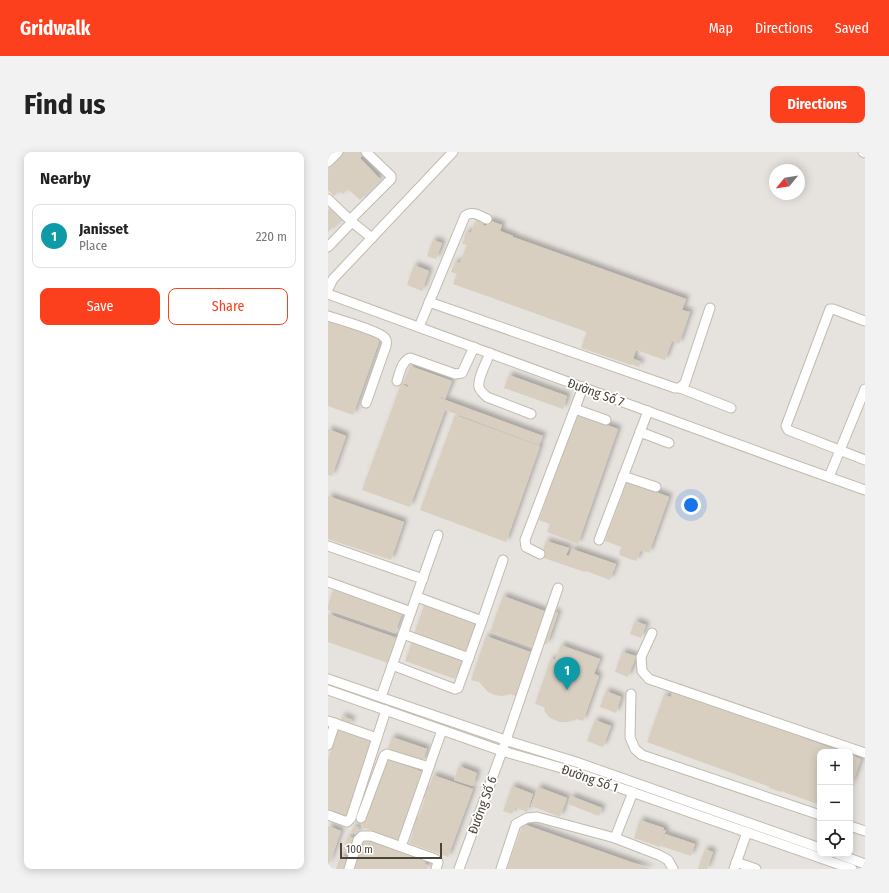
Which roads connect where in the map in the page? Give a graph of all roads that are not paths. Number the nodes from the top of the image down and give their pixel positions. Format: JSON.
{"nodes":[{"id":1,"x":338,"y":152,"type":"edge"},
{"id":2,"x":366,"y":152,"type":"edge"},
{"id":3,"x":453,"y":152,"type":"edge"},
{"id":4,"x":328,"y":162,"type":"edge"},
{"id":5,"x":329,"y":202,"type":"edge"},
{"id":6,"x":487,"y":219,"type":"dead end"},
{"id":7,"x":351,"y":221,"type":"junction"},
{"id":8,"x":372,"y":238,"type":"junction"},
{"id":9,"x":328,"y":247,"type":"edge"},
{"id":10,"x":328,"y":289,"type":"edge"},
{"id":11,"x":328,"y":294,"type":"edge"},
{"id":12,"x":429,"y":302,"type":"junction"},
{"id":13,"x":710,"y":308,"type":"dead end"},
{"id":14,"x":328,"y":316,"type":"edge"},
{"id":15,"x":865,"y":321,"type":"edge"},
{"id":16,"x":419,"y":327,"type":"junction"},
{"id":17,"x":474,"y":347,"type":"junction"},
{"id":18,"x":490,"y":353,"type":"junction"},
{"id":19,"x":470,"y":377,"type":"junction"},
{"id":20,"x":397,"y":381,"type":"dead end"},
{"id":21,"x":583,"y":387,"type":"junction"},
{"id":22,"x":680,"y":388,"type":"junction"},
{"id":23,"x":865,"y":389,"type":"edge"},
{"id":24,"x":366,"y":403,"type":"dead end"},
{"id":25,"x":731,"y":408,"type":"dead end"},
{"id":26,"x":575,"y":409,"type":"junction"},
{"id":27,"x":648,"y":411,"type":"junction"},
{"id":28,"x":531,"y":414,"type":"dead end"},
{"id":29,"x":606,"y":420,"type":"dead end"},
{"id":30,"x":640,"y":432,"type":"junction"},
{"id":31,"x":669,"y":443,"type":"dead end"},
{"id":32,"x":841,"y":449,"type":"junction"},
{"id":33,"x":865,"y":460,"type":"edge"},
{"id":34,"x":624,"y":476,"type":"junction"},
{"id":35,"x":829,"y":477,"type":"junction"},
{"id":36,"x":656,"y":487,"type":"dead end"},
{"id":37,"x":865,"y":490,"type":"edge"},
{"id":38,"x":438,"y":535,"type":"dead end"},
{"id":39,"x":599,"y":540,"type":"dead end"},
{"id":40,"x":328,"y":546,"type":"edge"},
{"id":41,"x":540,"y":554,"type":"dead end"},
{"id":42,"x":503,"y":560,"type":"dead end"},
{"id":43,"x":423,"y":579,"type":"junction"},
{"id":44,"x":328,"y":582,"type":"edge"},
{"id":45,"x":558,"y":588,"type":"dead end"},
{"id":46,"x":416,"y":597,"type":"junction"},
{"id":47,"x":411,"y":612,"type":"junction"},
{"id":48,"x":482,"y":621,"type":"junction"},
{"id":49,"x":652,"y":633,"type":"dead end"},
{"id":50,"x":403,"y":634,"type":"junction"},
{"id":51,"x":469,"y":658,"type":"junction"},
{"id":52,"x":392,"y":665,"type":"junction"},
{"id":53,"x":328,"y":679,"type":"edge"},
{"id":54,"x":328,"y":690,"type":"edge"},
{"id":55,"x":631,"y":694,"type":"dead end"},
{"id":56,"x":381,"y":697,"type":"junction"},
{"id":57,"x":386,"y":710,"type":"junction"},
{"id":58,"x":332,"y":722,"type":"edge"},
{"id":59,"x":442,"y":730,"type":"junction"},
{"id":60,"x":377,"y":738,"type":"junction"},
{"id":61,"x":505,"y":740,"type":"junction"},
{"id":62,"x":328,"y":745,"type":"edge"},
{"id":63,"x":502,"y":751,"type":"junction"},
{"id":64,"x":865,"y":753,"type":"edge"},
{"id":65,"x":429,"y":767,"type":"junction"},
{"id":66,"x":633,"y":792,"type":"junction"},
{"id":67,"x":817,"y":814,"type":"edge"},
{"id":68,"x":328,"y":815,"type":"edge"},
{"id":69,"x":361,"y":818,"type":"dead end"},
{"id":70,"x":853,"y":827,"type":"edge"},
{"id":71,"x":865,"y":831,"type":"edge"},
{"id":72,"x":747,"y":832,"type":"junction"},
{"id":73,"x":615,"y":838,"type":"junction"},
{"id":74,"x":403,"y":841,"type":"dead end"},
{"id":75,"x":817,"y":847,"type":"edge"},
{"id":76,"x":846,"y":857,"type":"edge"},
{"id":77,"x":865,"y":864,"type":"edge"},
{"id":78,"x":735,"y":866,"type":"edge"},
{"id":79,"x":349,"y":869,"type":"edge"},
{"id":80,"x":436,"y":869,"type":"edge"},
{"id":81,"x":459,"y":869,"type":"edge"},
{"id":82,"x":501,"y":869,"type":"edge"},
{"id":83,"x":673,"y":869,"type":"edge"},
{"id":84,"x":756,"y":869,"type":"edge"},
{"id":85,"x":852,"y":869,"type":"edge"}],
"edges":[{"from":1,"to":4,"type":"street"},
{"from":2,"to":7,"type":"street"},
{"from":3,"to":8,"type":"street"},
{"from":5,"to":7,"type":"street"},
{"from":6,"to":12,"type":"street"},
{"from":7,"to":8,"type":"street"},
{"from":7,"to":9,"type":"street"},
{"from":8,"to":10,"type":"street"},
{"from":11,"to":16,"type":"street","name":"Đường Số 7"},
{"from":12,"to":16,"type":"street"},
{"from":12,"to":22,"type":"street"},
{"from":13,"to":22,"type":"street"},
{"from":14,"to":24,"type":"street"},
{"from":15,"to":32,"type":"street"},
{"from":16,"to":17,"type":"street","name":"Đường Số 7"},
{"from":17,"to":18,"type":"street","name":"Đường Số 7"},
{"from":17,"to":19,"type":"street"},
{"from":18,"to":19,"type":"street"},
{"from":18,"to":21,"type":"street","name":"Đường Số 7"},
{"from":19,"to":20,"type":"street"},
{"from":19,"to":28,"type":"street"},
{"from":21,"to":26,"type":"street"},
{"from":21,"to":27,"type":"street","name":"Đường Số 7"},
{"from":22,"to":25,"type":"street"},
{"from":23,"to":32,"type":"street"},
{"from":26,"to":29,"type":"street"},
{"from":26,"to":41,"type":"street"},
{"from":27,"to":30,"type":"street"},
{"from":27,"to":35,"type":"street","name":"Đường Số 7"},
{"from":30,"to":31,"type":"street"},
{"from":30,"to":34,"type":"street"},
{"from":32,"to":33,"type":"street"},
{"from":32,"to":35,"type":"street"},
{"from":34,"to":36,"type":"street"},
{"from":34,"to":39,"type":"street"},
{"from":35,"to":37,"type":"street","name":"Đường Số 7"},
{"from":38,"to":43,"type":"street"},
{"from":40,"to":43,"type":"street"},
{"from":42,"to":48,"type":"street"},
{"from":43,"to":46,"type":"street"},
{"from":44,"to":47,"type":"street"},
{"from":45,"to":61,"type":"street","name":"Đường Số 6"},
{"from":46,"to":47,"type":"street"},
{"from":46,"to":48,"type":"street"},
{"from":47,"to":50,"type":"street"},
{"from":48,"to":51,"type":"street"},
{"from":49,"to":64,"type":"street"},
{"from":50,"to":51,"type":"street"},
{"from":50,"to":52,"type":"street"},
{"from":51,"to":52,"type":"street"},
{"from":52,"to":56,"type":"street"},
{"from":53,"to":56,"type":"street","name":"Đường Số 1"},
{"from":54,"to":57,"type":"street","name":"Đường Số 1"},
{"from":55,"to":67,"type":"street"},
{"from":56,"to":61,"type":"street","name":"Đường Số 1"},
{"from":57,"to":59,"type":"street","name":"Đường Số 1"},
{"from":57,"to":60,"type":"street"},
{"from":58,"to":60,"type":"street"},
{"from":58,"to":62,"type":"street"},
{"from":59,"to":63,"type":"street","name":"Đường Số 1"},
{"from":59,"to":65,"type":"street"},
{"from":60,"to":68,"type":"street"},
{"from":61,"to":63,"type":"street","name":"Đường Số 6"},
{"from":61,"to":75,"type":"street","name":"Đường Số 1"},
{"from":63,"to":66,"type":"street","name":"Đường Số 1"},
{"from":63,"to":81,"type":"street","name":"Đường Số 6"},
{"from":65,"to":69,"type":"street"},
{"from":65,"to":74,"type":"street"},
{"from":66,"to":72,"type":"street","name":"Đường Số 1"},
{"from":66,"to":73,"type":"street"},
{"from":70,"to":71,"type":"street"},
{"from":72,"to":78,"type":"street"},
{"from":72,"to":85,"type":"street","name":"Đường Số 1"},
{"from":73,"to":82,"type":"street"},
{"from":73,"to":83,"type":"street"},
{"from":76,"to":77,"type":"street"},
{"from":78,"to":84,"type":"street"},
{"from":79,"to":80,"type":"street"}]}
